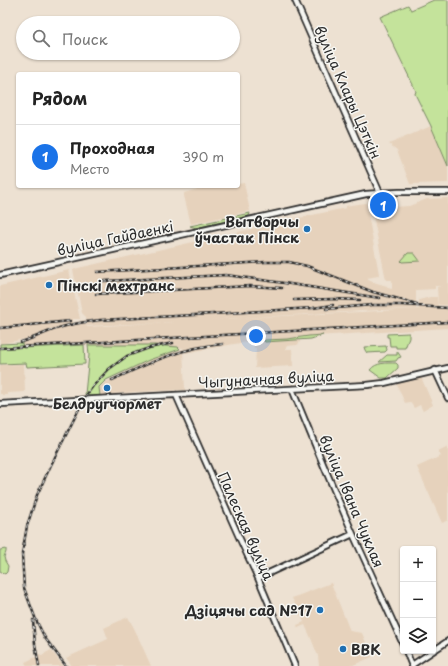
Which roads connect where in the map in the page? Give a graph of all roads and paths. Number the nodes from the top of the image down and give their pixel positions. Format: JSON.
{"nodes":[{"id":1,"x":295,"y":0,"type":"edge"},
{"id":2,"x":448,"y":192,"type":"edge"},
{"id":3,"x":380,"y":193,"type":"junction"},
{"id":4,"x":0,"y":275,"type":"edge"},
{"id":5,"x":448,"y":368,"type":"edge"},
{"id":6,"x":435,"y":370,"type":"junction"},
{"id":7,"x":292,"y":389,"type":"junction"},
{"id":8,"x":176,"y":395,"type":"junction"},
{"id":9,"x":448,"y":398,"type":"edge"},
{"id":10,"x":0,"y":404,"type":"edge"},
{"id":11,"x":353,"y":534,"type":"junction"},
{"id":12,"x":258,"y":578,"type":"junction"},
{"id":13,"x":400,"y":637,"type":"edge"},
{"id":14,"x":448,"y":641,"type":"edge"},
{"id":15,"x":436,"y":649,"type":"edge"},
{"id":16,"x":407,"y":654,"type":"edge"},
{"id":17,"x":428,"y":654,"type":"edge"},
{"id":18,"x":412,"y":665,"type":"edge"},
{"id":19,"x":295,"y":666,"type":"edge"}],
"edges":[{"from":1,"to":3,"type":"street","name":"вуліца Клары Цэткін"},
{"from":2,"to":3,"type":"street","name":"вуліца Гайдаенкі"},
{"from":3,"to":4,"type":"street","name":"вуліца Гайдаенкі"},
{"from":5,"to":6,"type":"street","name":"Чыгуначная вуліца"},
{"from":6,"to":7,"type":"street","name":"Чыгуначная вуліца"},
{"from":6,"to":9,"type":"street"},
{"from":7,"to":8,"type":"street","name":"Чыгуначная вуліца"},
{"from":7,"to":11,"type":"street","name":"вуліца Івана Чуклая"},
{"from":8,"to":10,"type":"street","name":"Чыгуначная вуліца"},
{"from":8,"to":12,"type":"street","name":"Палеская вуліца"},
{"from":11,"to":12,"type":"street"},
{"from":11,"to":13,"type":"street","name":"вуліца Івана Чуклая"},
{"from":12,"to":19,"type":"street","name":"Палеская вуліца"},
{"from":14,"to":15,"type":"street"},
{"from":16,"to":18,"type":"street"},
{"from":17,"to":18,"type":"street"}]}
